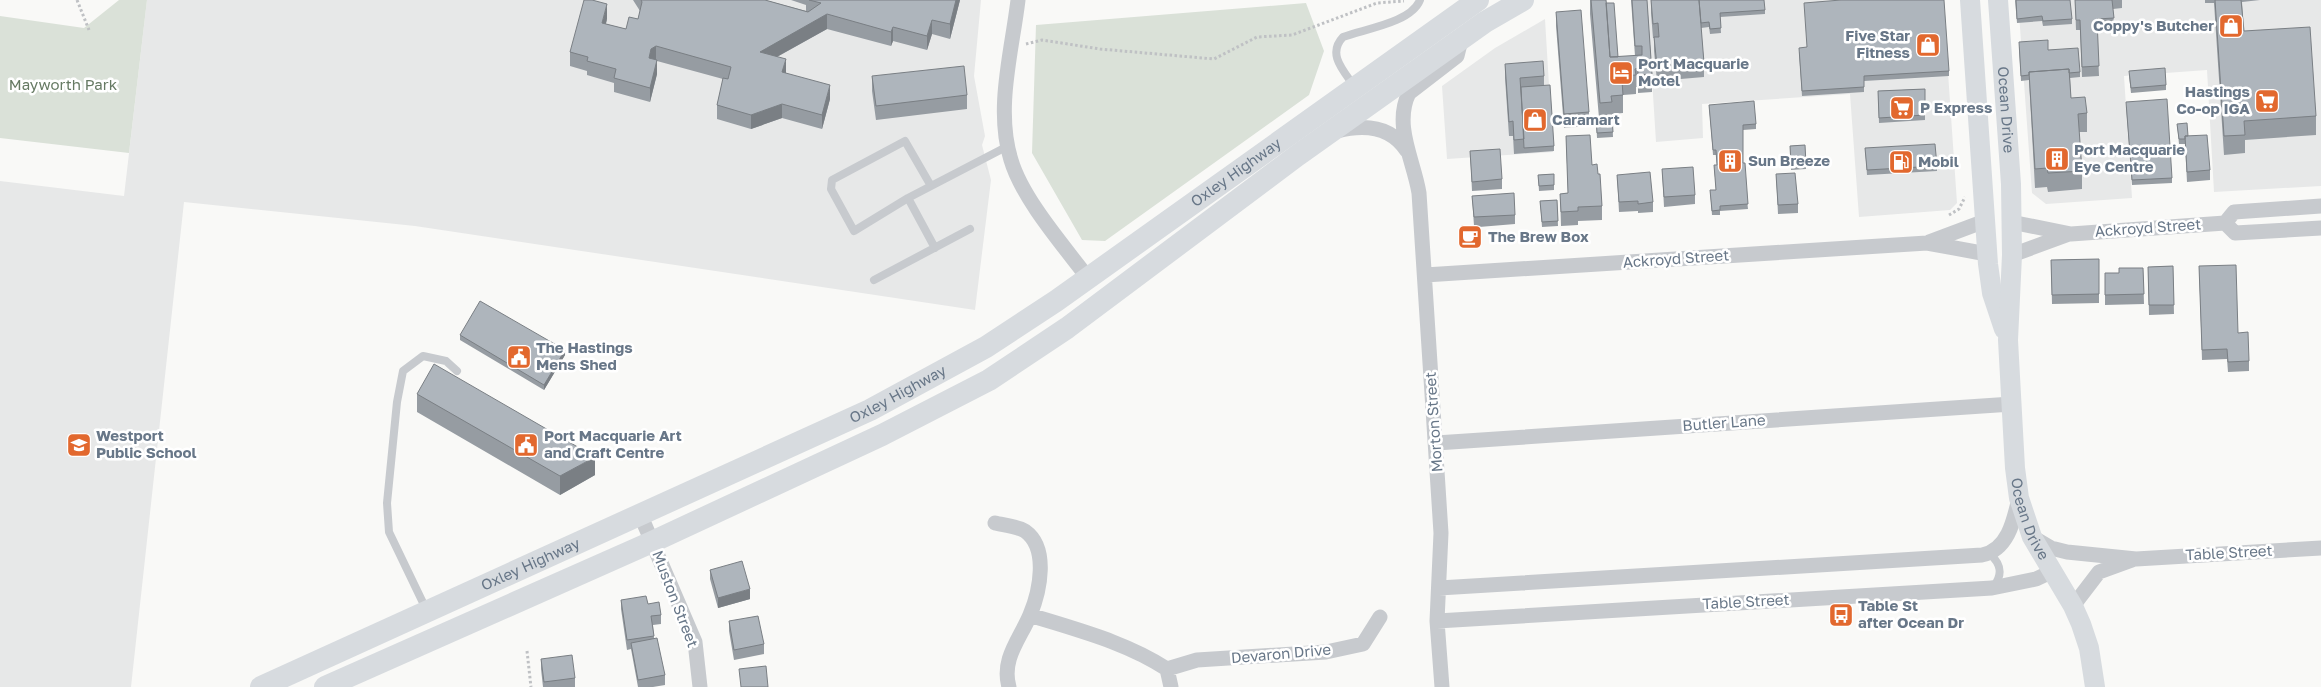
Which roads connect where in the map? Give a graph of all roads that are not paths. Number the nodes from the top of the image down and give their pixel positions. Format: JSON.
{"nodes":[{"id":1,"x":1018,"y":0,"type":"edge"},
{"id":2,"x":1420,"y":0,"type":"edge"},
{"id":3,"x":1478,"y":0,"type":"edge"},
{"id":4,"x":1523,"y":0,"type":"edge"},
{"id":5,"x":1970,"y":0,"type":"edge"},
{"id":6,"x":1998,"y":0,"type":"edge"},
{"id":7,"x":1462,"y":40,"type":"junction"},
{"id":8,"x":1355,"y":87,"type":"junction"},
{"id":9,"x":1334,"y":132,"type":"junction"},
{"id":10,"x":1008,"y":146,"type":"junction"},
{"id":11,"x":1411,"y":159,"type":"junction"},
{"id":12,"x":931,"y":186,"type":"junction"},
{"id":13,"x":908,"y":198,"type":"junction"},
{"id":14,"x":2321,"y":206,"type":"edge"},
{"id":15,"x":1985,"y":221,"type":"junction"},
{"id":16,"x":2011,"y":222,"type":"junction"},
{"id":17,"x":2225,"y":223,"type":"junction"},
{"id":18,"x":2321,"y":228,"type":"edge"},
{"id":19,"x":970,"y":229,"type":"dead end"},
{"id":20,"x":2071,"y":234,"type":"junction"},
{"id":21,"x":1927,"y":243,"type":"junction"},
{"id":22,"x":935,"y":248,"type":"junction"},
{"id":23,"x":1987,"y":254,"type":"junction"},
{"id":24,"x":2012,"y":255,"type":"junction"},
{"id":25,"x":1425,"y":275,"type":"junction"},
{"id":26,"x":1088,"y":278,"type":"junction"},
{"id":27,"x":874,"y":280,"type":"dead end"},
{"id":28,"x":1104,"y":299,"type":"junction"},
{"id":29,"x":2008,"y":340,"type":"junction"},
{"id":30,"x":457,"y":371,"type":"dead end"},
{"id":31,"x":2012,"y":404,"type":"junction"},
{"id":32,"x":1436,"y":443,"type":"junction"},
{"id":33,"x":2019,"y":498,"type":"junction"},
{"id":34,"x":640,"y":514,"type":"junction"},
{"id":35,"x":995,"y":523,"type":"dead end"},
{"id":36,"x":2032,"y":537,"type":"junction"},
{"id":37,"x":652,"y":542,"type":"junction"},
{"id":38,"x":2321,"y":548,"type":"edge"},
{"id":39,"x":1990,"y":554,"type":"junction"},
{"id":40,"x":2136,"y":559,"type":"junction"},
{"id":41,"x":2053,"y":571,"type":"junction"},
{"id":42,"x":1439,"y":588,"type":"junction"},
{"id":43,"x":1992,"y":588,"type":"junction"},
{"id":44,"x":2073,"y":606,"type":"junction"},
{"id":45,"x":427,"y":610,"type":"junction"},
{"id":46,"x":1030,"y":615,"type":"junction"},
{"id":47,"x":1380,"y":617,"type":"dead end"},
{"id":48,"x":1437,"y":621,"type":"junction"},
{"id":49,"x":1168,"y":669,"type":"junction"},
{"id":50,"x":261,"y":687,"type":"edge"},
{"id":51,"x":325,"y":687,"type":"edge"},
{"id":52,"x":700,"y":687,"type":"edge"},
{"id":53,"x":1009,"y":687,"type":"edge"},
{"id":54,"x":1171,"y":687,"type":"edge"},
{"id":55,"x":1442,"y":687,"type":"edge"},
{"id":56,"x":2095,"y":687,"type":"edge"}],
"edges":[{"from":1,"to":10,"type":"street"},
{"from":2,"to":8,"type":"lane"},
{"from":3,"to":8,"type":"main road","name":"Oxley Highway"},
{"from":4,"to":7,"type":"main road","name":"Oxley Highway"},
{"from":5,"to":15,"type":"main road","name":"Ocean Drive"},
{"from":6,"to":16,"type":"main road","name":"Ocean Drive"},
{"from":7,"to":9,"type":"main road","name":"Oxley Highway"},
{"from":7,"to":11,"type":"street","name":"Morton Street"},
{"from":8,"to":26,"type":"main road","name":"Oxley Highway"},
{"from":9,"to":11,"type":"street","name":"Morton Street"},
{"from":9,"to":28,"type":"main road","name":"Oxley Highway"},
{"from":10,"to":12,"type":"lane"},
{"from":10,"to":26,"type":"street"},
{"from":11,"to":25,"type":"street","name":"Morton Street"},
{"from":12,"to":13,"type":"lane"},
{"from":12,"to":13,"type":"lane"},
{"from":13,"to":22,"type":"lane"},
{"from":14,"to":17,"type":"street","name":"Ackroyd Street"},
{"from":15,"to":21,"type":"street","name":"Ackroyd Street"},
{"from":15,"to":23,"type":"main road","name":"Ocean Drive"},
{"from":16,"to":20,"type":"street","name":"Ackroyd Street"},
{"from":16,"to":24,"type":"main road","name":"Ocean Drive"},
{"from":17,"to":18,"type":"street","name":"Ackroyd Street"},
{"from":17,"to":20,"type":"street","name":"Ackroyd Street"},
{"from":19,"to":22,"type":"lane"},
{"from":20,"to":24,"type":"street","name":"Ackroyd Street"},
{"from":21,"to":23,"type":"street","name":"Ackroyd Street"},
{"from":21,"to":25,"type":"street","name":"Ackroyd Street"},
{"from":22,"to":27,"type":"lane"},
{"from":23,"to":29,"type":"main road","name":"Ocean Drive"},
{"from":24,"to":29,"type":"main road","name":"Ocean Drive"},
{"from":25,"to":32,"type":"street","name":"Morton Street"},
{"from":26,"to":28,"type":"main road"},
{"from":26,"to":34,"type":"main road","name":"Oxley Highway"},
{"from":28,"to":37,"type":"main road","name":"Oxley Highway"},
{"from":29,"to":31,"type":"main road","name":"Ocean Drive"},
{"from":30,"to":45,"type":"lane"},
{"from":31,"to":32,"type":"street","name":"Butler Lane"},
{"from":31,"to":33,"type":"main road","name":"Ocean Drive"},
{"from":32,"to":42,"type":"street","name":"Morton Street"},
{"from":33,"to":36,"type":"main road","name":"Ocean Drive"},
{"from":33,"to":39,"type":"street"},
{"from":34,"to":37,"type":"street","name":"Muston Street"},
{"from":34,"to":45,"type":"main road","name":"Oxley Highway"},
{"from":35,"to":46,"type":"street"},
{"from":36,"to":40,"type":"street","name":"Table Street"},
{"from":36,"to":41,"type":"main road","name":"Ocean Drive"},
{"from":37,"to":51,"type":"main road","name":"Oxley Highway"},
{"from":37,"to":52,"type":"street","name":"Muston Street"},
{"from":38,"to":40,"type":"street","name":"Table Street"},
{"from":39,"to":42,"type":"street"},
{"from":39,"to":43,"type":"lane"},
{"from":40,"to":44,"type":"street","name":"Table Street"},
{"from":41,"to":43,"type":"street","name":"Table Street"},
{"from":41,"to":44,"type":"main road","name":"Ocean Drive"},
{"from":42,"to":48,"type":"street","name":"Morton Street"},
{"from":43,"to":48,"type":"street","name":"Table Street"},
{"from":44,"to":56,"type":"main road","name":"Ocean Drive"},
{"from":45,"to":50,"type":"main road","name":"Oxley Highway"},
{"from":46,"to":49,"type":"street"},
{"from":46,"to":53,"type":"street"},
{"from":47,"to":49,"type":"street","name":"Devaron Drive"},
{"from":48,"to":55,"type":"street","name":"Morton Street"},
{"from":49,"to":54,"type":"street"}]}
